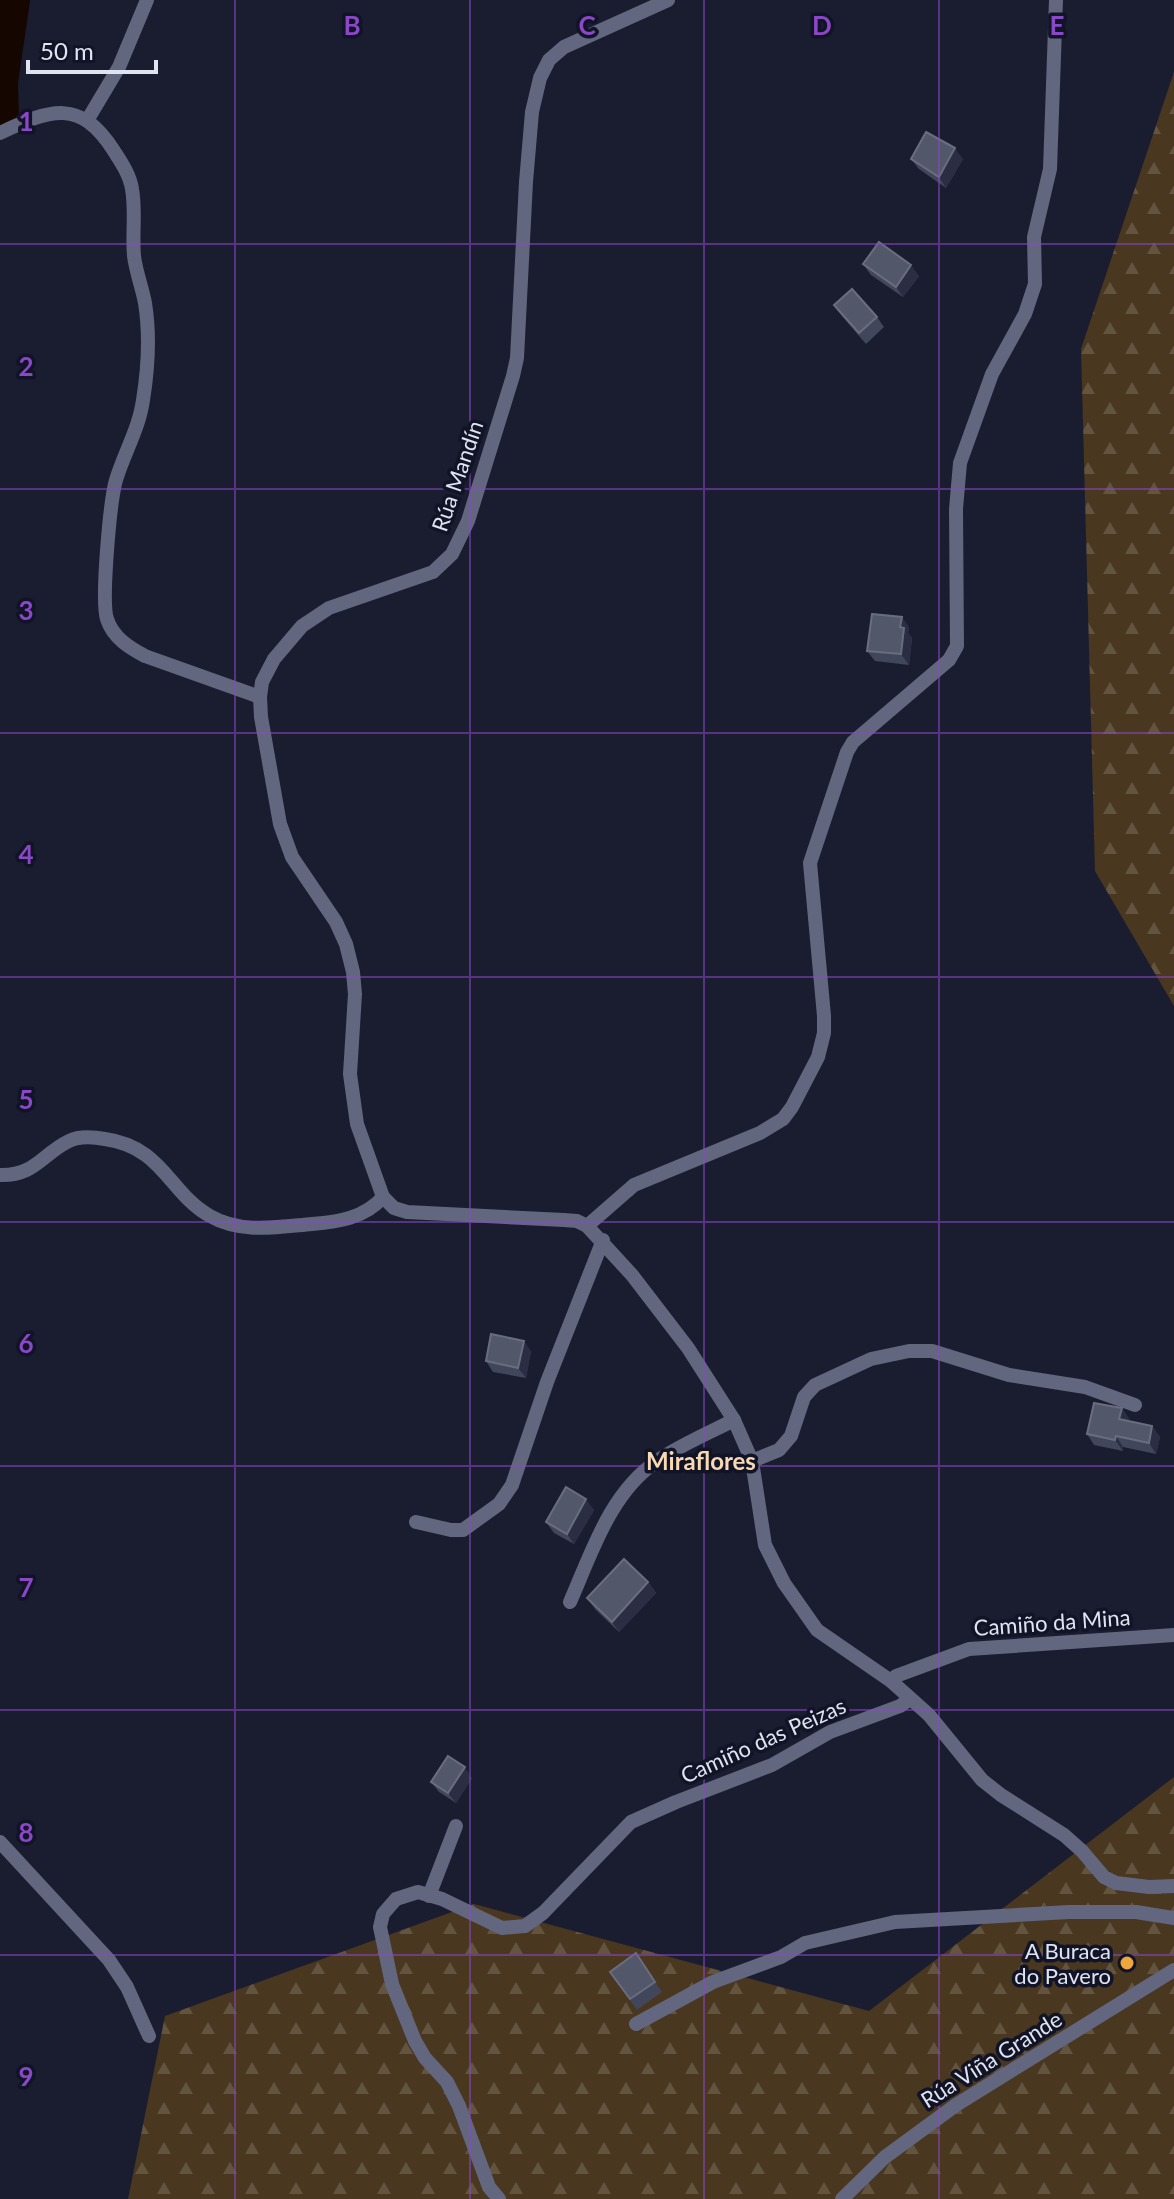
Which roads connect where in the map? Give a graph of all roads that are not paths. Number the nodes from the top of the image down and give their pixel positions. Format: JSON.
{"nodes":[{"id":1,"x":147,"y":0,"type":"edge"},
{"id":2,"x":668,"y":0,"type":"edge"},
{"id":3,"x":1056,"y":0,"type":"edge"},
{"id":4,"x":88,"y":119,"type":"junction"},
{"id":5,"x":0,"y":133,"type":"edge"},
{"id":6,"x":260,"y":697,"type":"junction"},
{"id":7,"x":0,"y":1175,"type":"edge"},
{"id":8,"x":383,"y":1197,"type":"junction"},
{"id":9,"x":587,"y":1226,"type":"junction"},
{"id":10,"x":603,"y":1240,"type":"junction"},
{"id":11,"x":1135,"y":1405,"type":"dead end"},
{"id":12,"x":734,"y":1420,"type":"junction"},
{"id":13,"x":752,"y":1461,"type":"junction"},
{"id":14,"x":416,"y":1522,"type":"dead end"},
{"id":15,"x":570,"y":1602,"type":"dead end"},
{"id":16,"x":1174,"y":1635,"type":"edge"},
{"id":17,"x":891,"y":1681,"type":"junction"},
{"id":18,"x":910,"y":1699,"type":"junction"},
{"id":19,"x":456,"y":1826,"type":"dead end"},
{"id":20,"x":0,"y":1842,"type":"edge"},
{"id":21,"x":1174,"y":1886,"type":"edge"},
{"id":22,"x":429,"y":1896,"type":"junction"},
{"id":23,"x":1174,"y":1918,"type":"edge"},
{"id":24,"x":1174,"y":1970,"type":"edge"},
{"id":25,"x":636,"y":2024,"type":"dead end"},
{"id":26,"x":149,"y":2036,"type":"dead end"},
{"id":27,"x":499,"y":2199,"type":"edge"},
{"id":28,"x":842,"y":2199,"type":"edge"}],
"edges":[{"from":1,"to":4,"type":"street"},
{"from":2,"to":6,"type":"street","name":"Rúa Mandín"},
{"from":3,"to":9,"type":"street"},
{"from":4,"to":5,"type":"street"},
{"from":4,"to":6,"type":"street"},
{"from":6,"to":8,"type":"street","name":"Rúa Mandín"},
{"from":7,"to":8,"type":"street"},
{"from":8,"to":9,"type":"street"},
{"from":9,"to":10,"type":"street"},
{"from":10,"to":12,"type":"street"},
{"from":10,"to":14,"type":"street"},
{"from":11,"to":13,"type":"street"},
{"from":12,"to":13,"type":"street"},
{"from":12,"to":15,"type":"street"},
{"from":13,"to":17,"type":"street"},
{"from":16,"to":17,"type":"street","name":"Camiño da Mina"},
{"from":17,"to":18,"type":"street"},
{"from":18,"to":21,"type":"street"},
{"from":18,"to":22,"type":"street","name":"Camiño das Peizas"},
{"from":19,"to":22,"type":"street"},
{"from":20,"to":26,"type":"street"},
{"from":22,"to":27,"type":"street"},
{"from":23,"to":25,"type":"street"},
{"from":24,"to":28,"type":"street","name":"Rúa Viña Grande"}]}
